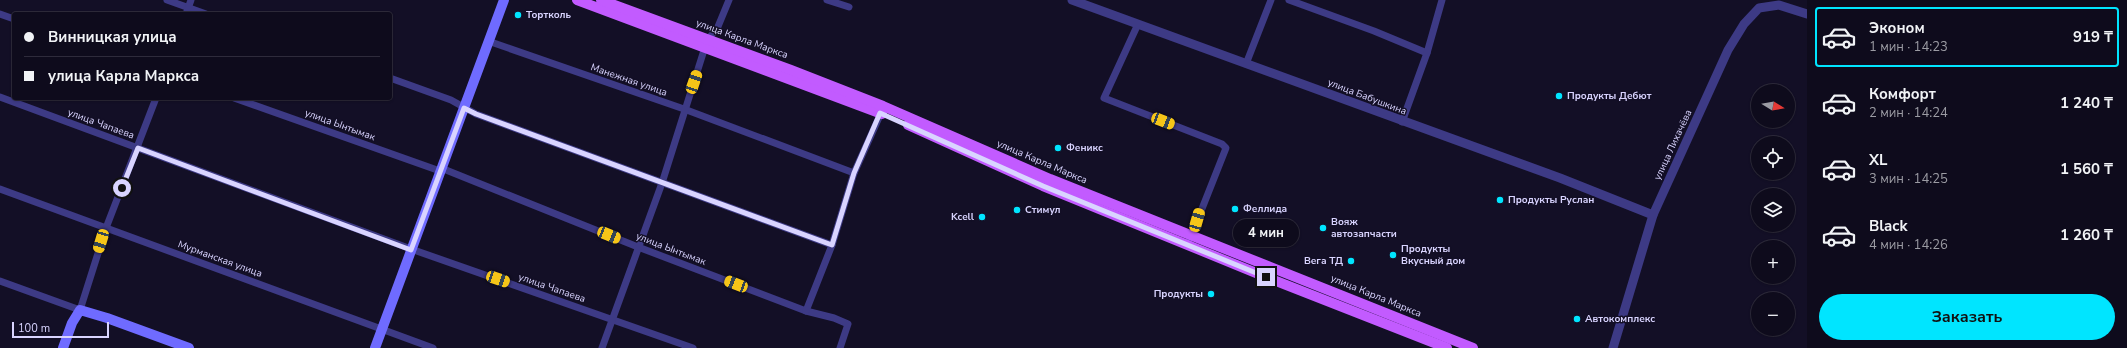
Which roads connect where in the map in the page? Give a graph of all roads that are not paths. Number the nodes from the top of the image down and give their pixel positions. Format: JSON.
{"nodes":[{"id":1,"x":167,"y":0,"type":"edge"},
{"id":2,"x":191,"y":0,"type":"edge"},
{"id":3,"x":504,"y":0,"type":"edge"},
{"id":4,"x":577,"y":0,"type":"edge"},
{"id":5,"x":601,"y":0,"type":"edge"},
{"id":6,"x":729,"y":0,"type":"edge"},
{"id":7,"x":827,"y":0,"type":"edge"},
{"id":8,"x":1072,"y":0,"type":"edge"},
{"id":9,"x":1271,"y":0,"type":"edge"},
{"id":10,"x":1289,"y":0,"type":"edge"},
{"id":11,"x":1442,"y":0,"type":"edge"},
{"id":12,"x":850,"y":6,"type":"dead end"},
{"id":13,"x":187,"y":11,"type":"edge"},
{"id":14,"x":0,"y":14,"type":"edge"},
{"id":15,"x":1807,"y":14,"type":"edge"},
{"id":16,"x":12,"y":18,"type":"edge"},
{"id":17,"x":1138,"y":24,"type":"junction"},
{"id":18,"x":488,"y":41,"type":"junction"},
{"id":19,"x":707,"y":43,"type":"junction"},
{"id":20,"x":1427,"y":53,"type":"junction"},
{"id":21,"x":1246,"y":64,"type":"junction"},
{"id":22,"x":392,"y":79,"type":"edge"},
{"id":23,"x":0,"y":97,"type":"edge"},
{"id":24,"x":155,"y":100,"type":"edge"},
{"id":25,"x":240,"y":100,"type":"edge"},
{"id":26,"x":464,"y":108,"type":"junction"},
{"id":27,"x":684,"y":109,"type":"junction"},
{"id":28,"x":880,"y":113,"type":"junction"},
{"id":29,"x":1402,"y":122,"type":"junction"},
{"id":30,"x":138,"y":148,"type":"junction"},
{"id":31,"x":440,"y":170,"type":"junction"},
{"id":32,"x":854,"y":173,"type":"junction"},
{"id":33,"x":662,"y":183,"type":"junction"},
{"id":34,"x":0,"y":189,"type":"edge"},
{"id":35,"x":1653,"y":215,"type":"junction"},
{"id":36,"x":106,"y":228,"type":"junction"},
{"id":37,"x":1191,"y":235,"type":"junction"},
{"id":38,"x":832,"y":245,"type":"junction"},
{"id":39,"x":1187,"y":245,"type":"junction"},
{"id":40,"x":638,"y":247,"type":"junction"},
{"id":41,"x":411,"y":250,"type":"junction"},
{"id":42,"x":0,"y":281,"type":"edge"},
{"id":43,"x":80,"y":310,"type":"junction"},
{"id":44,"x":806,"y":311,"type":"junction"},
{"id":45,"x":612,"y":319,"type":"junction"},
{"id":46,"x":382,"y":328,"type":"junction"},
{"id":47,"x":63,"y":348,"type":"edge"},
{"id":48,"x":189,"y":348,"type":"edge"},
{"id":49,"x":375,"y":348,"type":"edge"},
{"id":50,"x":433,"y":348,"type":"edge"},
{"id":51,"x":602,"y":348,"type":"edge"},
{"id":52,"x":693,"y":348,"type":"edge"},
{"id":53,"x":840,"y":348,"type":"edge"},
{"id":54,"x":1447,"y":348,"type":"edge"},
{"id":55,"x":1473,"y":348,"type":"edge"},
{"id":56,"x":1613,"y":348,"type":"edge"}],
"edges":[{"from":1,"to":13,"type":"street"},
{"from":2,"to":13,"type":"street"},
{"from":3,"to":18,"type":"main road"},
{"from":4,"to":19,"type":"main road","name":"улица Карла Маркса"},
{"from":5,"to":19,"type":"main road","name":"улица Карла Маркса"},
{"from":6,"to":19,"type":"street"},
{"from":7,"to":12,"type":"street"},
{"from":8,"to":17,"type":"street","name":"улица Бабушкина"},
{"from":9,"to":21,"type":"street"},
{"from":10,"to":20,"type":"street"},
{"from":11,"to":20,"type":"street"},
{"from":14,"to":16,"type":"street"},
{"from":15,"to":35,"type":"street","name":"улица Лихачёва"},
{"from":17,"to":21,"type":"street","name":"улица Бабушкина"},
{"from":17,"to":37,"type":"street"},
{"from":18,"to":26,"type":"main road"},
{"from":18,"to":27,"type":"street","name":"Манежная улица"},
{"from":19,"to":27,"type":"street"},
{"from":19,"to":28,"type":"main road","name":"улица Карла Маркса"},
{"from":19,"to":37,"type":"main road","name":"улица Карла Маркса"},
{"from":20,"to":29,"type":"street"},
{"from":21,"to":29,"type":"street","name":"улица Бабушкина"},
{"from":22,"to":26,"type":"street"},
{"from":23,"to":30,"type":"street","name":"улица Чапаева"},
{"from":24,"to":30,"type":"street"},
{"from":25,"to":31,"type":"street","name":"улица Ынтымак"},
{"from":26,"to":31,"type":"main road"},
{"from":26,"to":33,"type":"street"},
{"from":27,"to":32,"type":"street","name":"Манежная улица"},
{"from":27,"to":33,"type":"street"},
{"from":28,"to":32,"type":"street"},
{"from":28,"to":39,"type":"main road","name":"улица Карла Маркса"},
{"from":29,"to":35,"type":"street","name":"улица Бабушкина"},
{"from":30,"to":36,"type":"street"},
{"from":30,"to":41,"type":"street","name":"улица Чапаева"},
{"from":31,"to":40,"type":"street","name":"улица Ынтымак"},
{"from":31,"to":41,"type":"main road"},
{"from":32,"to":38,"type":"street"},
{"from":33,"to":38,"type":"street"},
{"from":33,"to":40,"type":"street"},
{"from":34,"to":36,"type":"street","name":"Мурманская улица"},
{"from":35,"to":56,"type":"street","name":"улица Лихачёва"},
{"from":36,"to":43,"type":"street"},
{"from":36,"to":46,"type":"street","name":"Мурманская улица"},
{"from":37,"to":39,"type":"street"},
{"from":37,"to":55,"type":"main road","name":"улица Карла Маркса"},
{"from":38,"to":44,"type":"street"},
{"from":39,"to":54,"type":"main road","name":"улица Карла Маркса"},
{"from":40,"to":44,"type":"street","name":"улица Ынтымак"},
{"from":40,"to":45,"type":"street"},
{"from":41,"to":45,"type":"street","name":"улица Чапаева"},
{"from":41,"to":46,"type":"main road"},
{"from":42,"to":43,"type":"street"},
{"from":43,"to":47,"type":"main road"},
{"from":43,"to":48,"type":"main road"},
{"from":44,"to":53,"type":"street","name":"улица Ынтымак"},
{"from":45,"to":51,"type":"street"},
{"from":45,"to":52,"type":"street","name":"улица Чапаева"},
{"from":46,"to":49,"type":"main road"},
{"from":46,"to":50,"type":"street","name":"Мурманская улица"}]}
